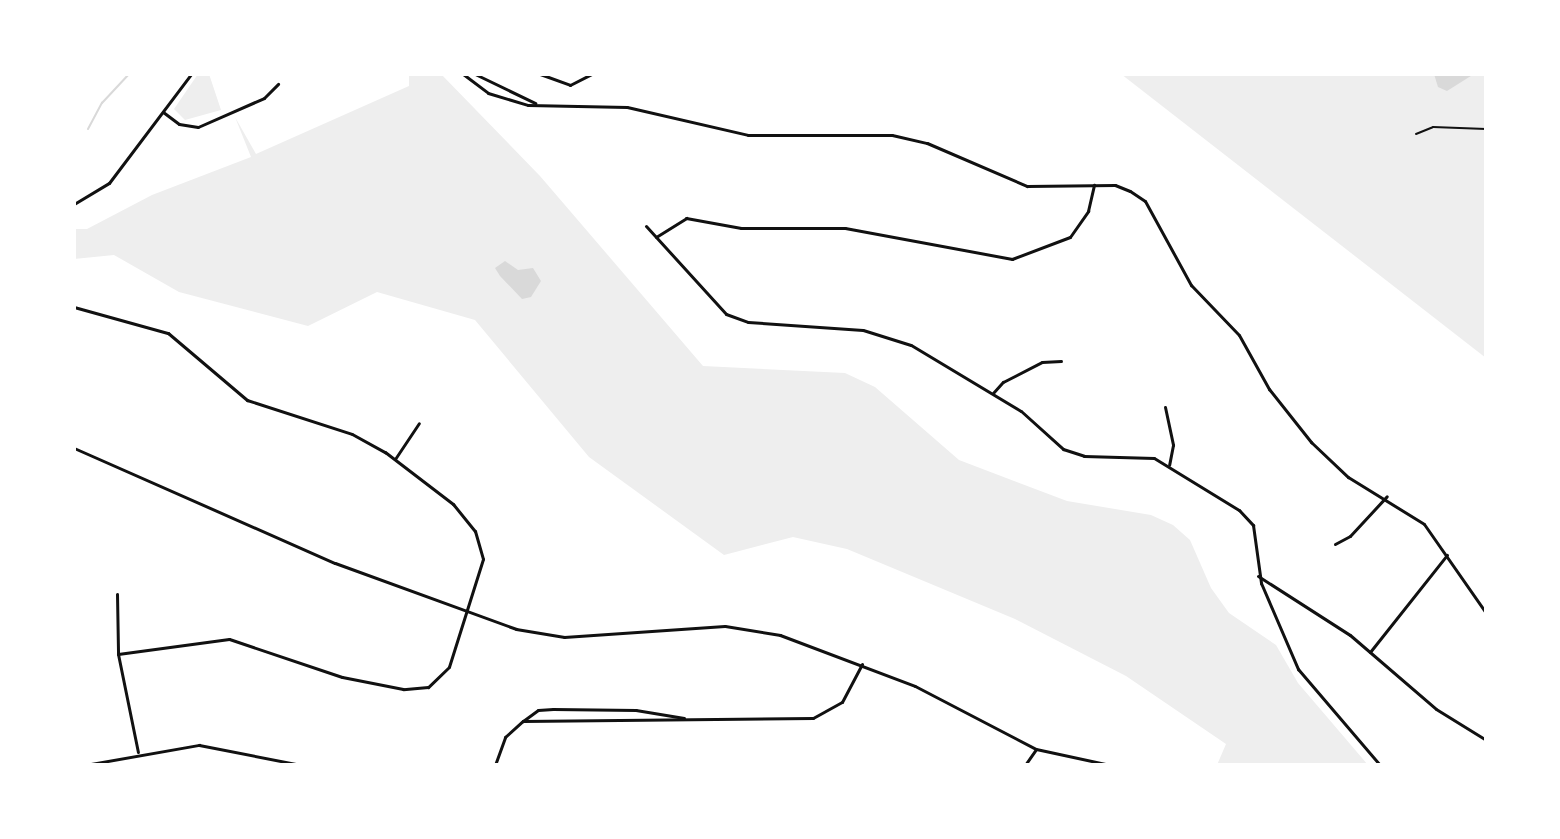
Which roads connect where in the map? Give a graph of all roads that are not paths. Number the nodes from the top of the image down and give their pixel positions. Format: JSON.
{"nodes":[{"id":1,"x":191,"y":74,"type":"edge"},
{"id":2,"x":463,"y":74,"type":"edge"},
{"id":3,"x":475,"y":74,"type":"edge"},
{"id":4,"x":540,"y":74,"type":"edge"},
{"id":5,"x":592,"y":74,"type":"edge"},
{"id":6,"x":278,"y":84,"type":"dead end"},
{"id":7,"x":535,"y":103,"type":"junction"},
{"id":8,"x":163,"y":112,"type":"junction"},
{"id":9,"x":1094,"y":185,"type":"junction"},
{"id":10,"x":74,"y":204,"type":"edge"},
{"id":11,"x":646,"y":226,"type":"dead end"},
{"id":12,"x":656,"y":237,"type":"junction"},
{"id":13,"x":74,"y":307,"type":"edge"},
{"id":14,"x":1061,"y":361,"type":"dead end"},
{"id":15,"x":993,"y":393,"type":"junction"},
{"id":16,"x":1165,"y":407,"type":"dead end"},
{"id":17,"x":419,"y":423,"type":"dead end"},
{"id":18,"x":74,"y":448,"type":"edge"},
{"id":19,"x":395,"y":459,"type":"junction"},
{"id":20,"x":1169,"y":465,"type":"junction"},
{"id":21,"x":1387,"y":496,"type":"junction"},
{"id":22,"x":1335,"y":544,"type":"dead end"},
{"id":23,"x":1447,"y":555,"type":"junction"},
{"id":24,"x":1258,"y":576,"type":"junction"},
{"id":25,"x":117,"y":594,"type":"dead end"},
{"id":26,"x":468,"y":612,"type":"junction"},
{"id":27,"x":1486,"y":613,"type":"edge"},
{"id":28,"x":1370,"y":652,"type":"junction"},
{"id":29,"x":118,"y":654,"type":"junction"},
{"id":30,"x":862,"y":664,"type":"junction"},
{"id":31,"x":684,"y":718,"type":"junction"},
{"id":32,"x":523,"y":721,"type":"junction"},
{"id":33,"x":1486,"y":740,"type":"edge"},
{"id":34,"x":1036,"y":749,"type":"junction"},
{"id":35,"x":139,"y":753,"type":"junction"},
{"id":36,"x":85,"y":765,"type":"edge"},
{"id":37,"x":301,"y":765,"type":"edge"},
{"id":38,"x":495,"y":765,"type":"edge"},
{"id":39,"x":1025,"y":765,"type":"edge"},
{"id":40,"x":1110,"y":765,"type":"edge"},
{"id":41,"x":1380,"y":765,"type":"edge"}],
"edges":[{"from":1,"to":8,"type":"street"},
{"from":2,"to":7,"type":"street"},
{"from":3,"to":7,"type":"street"},
{"from":4,"to":5,"type":"street"},
{"from":6,"to":8,"type":"street"},
{"from":7,"to":9,"type":"street"},
{"from":8,"to":10,"type":"street"},
{"from":9,"to":12,"type":"street"},
{"from":9,"to":21,"type":"street"},
{"from":11,"to":12,"type":"street"},
{"from":12,"to":15,"type":"street"},
{"from":13,"to":19,"type":"street"},
{"from":14,"to":15,"type":"street"},
{"from":15,"to":20,"type":"street"},
{"from":16,"to":20,"type":"street"},
{"from":17,"to":19,"type":"street"},
{"from":18,"to":26,"type":"street"},
{"from":19,"to":26,"type":"street"},
{"from":20,"to":24,"type":"street"},
{"from":21,"to":22,"type":"street"},
{"from":21,"to":23,"type":"street"},
{"from":23,"to":27,"type":"street"},
{"from":23,"to":28,"type":"street"},
{"from":24,"to":28,"type":"street"},
{"from":24,"to":41,"type":"street"},
{"from":25,"to":29,"type":"street"},
{"from":26,"to":29,"type":"street"},
{"from":26,"to":30,"type":"street"},
{"from":28,"to":33,"type":"street"},
{"from":29,"to":35,"type":"street"},
{"from":30,"to":31,"type":"street"},
{"from":30,"to":34,"type":"street"},
{"from":31,"to":32,"type":"street"},
{"from":31,"to":32,"type":"street"},
{"from":32,"to":38,"type":"street"},
{"from":34,"to":39,"type":"street"},
{"from":34,"to":40,"type":"street"},
{"from":35,"to":36,"type":"street"},
{"from":35,"to":37,"type":"street"}]}
